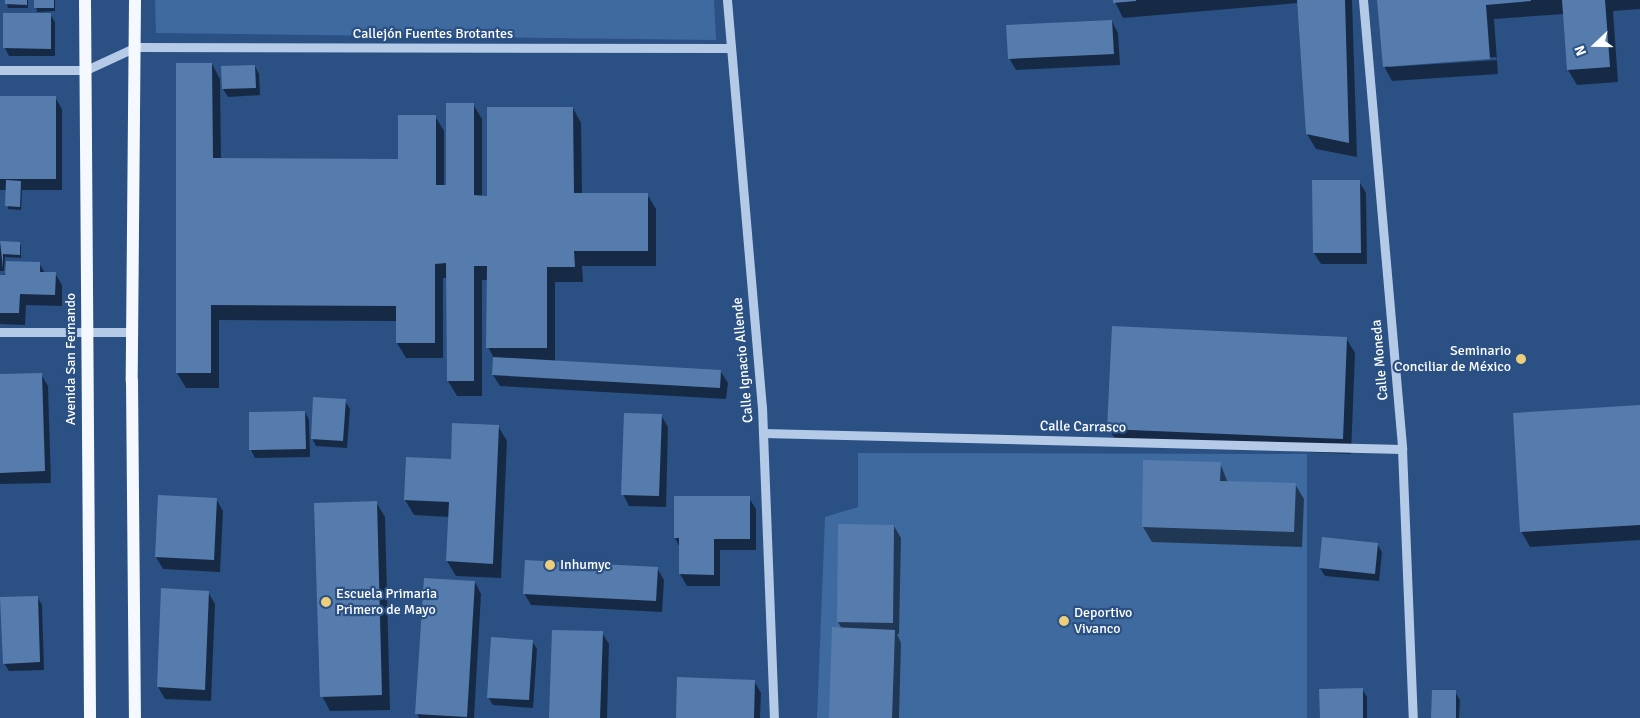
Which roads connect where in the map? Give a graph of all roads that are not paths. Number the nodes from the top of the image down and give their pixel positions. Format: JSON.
{"nodes":[{"id":1,"x":85,"y":0,"type":"edge"},
{"id":2,"x":135,"y":0,"type":"edge"},
{"id":3,"x":727,"y":0,"type":"edge"},
{"id":4,"x":1363,"y":0,"type":"edge"},
{"id":5,"x":136,"y":47,"type":"junction"},
{"id":6,"x":730,"y":48,"type":"junction"},
{"id":7,"x":0,"y":70,"type":"edge"},
{"id":8,"x":86,"y":70,"type":"junction"},
{"id":9,"x":0,"y":332,"type":"edge"},
{"id":10,"x":85,"y":332,"type":"junction"},
{"id":11,"x":133,"y":332,"type":"junction"},
{"id":12,"x":763,"y":433,"type":"junction"},
{"id":13,"x":1402,"y":449,"type":"junction"},
{"id":14,"x":90,"y":718,"type":"edge"},
{"id":15,"x":135,"y":718,"type":"edge"},
{"id":16,"x":774,"y":718,"type":"edge"},
{"id":17,"x":1413,"y":718,"type":"edge"}],
"edges":[{"from":1,"to":8,"type":"main road","name":"Avenida San Fernando"},
{"from":2,"to":5,"type":"main road"},
{"from":3,"to":6,"type":"street","name":"Calle Ignacio Allende"},
{"from":4,"to":13,"type":"street","name":"Calle Moneda"},
{"from":5,"to":6,"type":"street","name":"Callejón Fuentes Brotantes"},
{"from":5,"to":8,"type":"street"},
{"from":5,"to":11,"type":"main road"},
{"from":6,"to":12,"type":"street","name":"Calle Ignacio Allende"},
{"from":7,"to":8,"type":"street"},
{"from":8,"to":10,"type":"main road","name":"Avenida San Fernando"},
{"from":9,"to":10,"type":"street"},
{"from":10,"to":11,"type":"street"},
{"from":10,"to":14,"type":"main road","name":"Avenida San Fernando"},
{"from":11,"to":15,"type":"main road"},
{"from":12,"to":13,"type":"street","name":"Calle Carrasco"},
{"from":12,"to":16,"type":"street","name":"Calle Ignacio Allende"},
{"from":13,"to":17,"type":"street","name":"Calle Moneda"}]}
